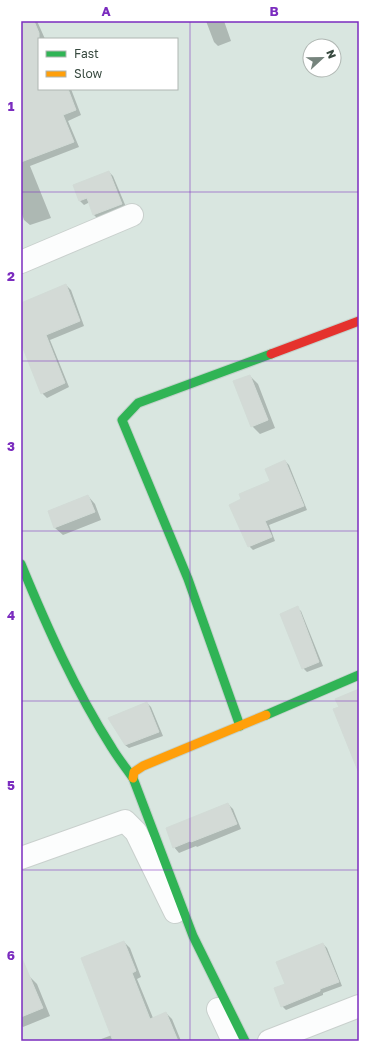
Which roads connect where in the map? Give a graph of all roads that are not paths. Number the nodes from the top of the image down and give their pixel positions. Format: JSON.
{"nodes":[{"id":1,"x":132,"y":215,"type":"dead end"},
{"id":2,"x":21,"y":262,"type":"edge"},
{"id":3,"x":359,"y":321,"type":"edge"},
{"id":4,"x":21,"y":564,"type":"edge"},
{"id":5,"x":359,"y":675,"type":"edge"},
{"id":6,"x":240,"y":726,"type":"junction"},
{"id":7,"x":133,"y":778,"type":"junction"},
{"id":8,"x":21,"y":858,"type":"edge"},
{"id":9,"x":359,"y":1006,"type":"edge"},
{"id":10,"x":232,"y":1041,"type":"edge"},
{"id":11,"x":245,"y":1041,"type":"edge"},
{"id":12,"x":269,"y":1041,"type":"edge"}],
"edges":[{"from":1,"to":2,"type":"street"},
{"from":3,"to":6,"type":"street"},
{"from":4,"to":7,"type":"street"},
{"from":5,"to":6,"type":"street"},
{"from":6,"to":7,"type":"street"},
{"from":7,"to":11,"type":"street"},
{"from":8,"to":10,"type":"street"},
{"from":9,"to":12,"type":"street"}]}
